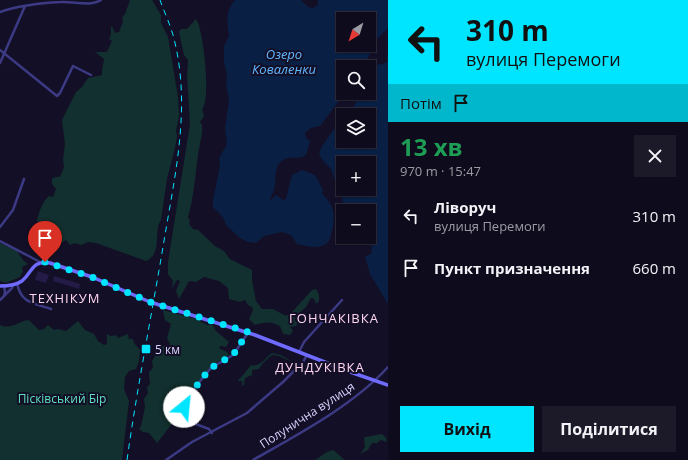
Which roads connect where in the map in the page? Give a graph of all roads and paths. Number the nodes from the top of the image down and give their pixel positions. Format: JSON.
{"nodes":[{"id":1,"x":101,"y":0,"type":"edge"},
{"id":2,"x":60,"y":1,"type":"edge"},
{"id":3,"x":25,"y":6,"type":"junction"},
{"id":4,"x":0,"y":12,"type":"edge"},
{"id":5,"x":0,"y":50,"type":"edge"},
{"id":6,"x":4,"y":53,"type":"junction"},
{"id":7,"x":0,"y":63,"type":"edge"},
{"id":8,"x":91,"y":75,"type":"dead end"},
{"id":9,"x":24,"y":179,"type":"dead end"},
{"id":10,"x":0,"y":228,"type":"edge"},
{"id":11,"x":0,"y":241,"type":"edge"},
{"id":12,"x":40,"y":262,"type":"junction"},
{"id":13,"x":15,"y":284,"type":"junction"},
{"id":14,"x":2,"y":286,"type":"edge"},
{"id":15,"x":3,"y":297,"type":"junction"},
{"id":16,"x":0,"y":300,"type":"edge"},
{"id":17,"x":342,"y":300,"type":"dead end"},
{"id":18,"x":51,"y":309,"type":"dead end"},
{"id":19,"x":248,"y":332,"type":"junction"},
{"id":20,"x":299,"y":352,"type":"junction"},
{"id":21,"x":307,"y":355,"type":"junction"},
{"id":22,"x":388,"y":367,"type":"edge"},
{"id":23,"x":374,"y":381,"type":"junction"},
{"id":24,"x":388,"y":385,"type":"edge"},
{"id":25,"x":212,"y":433,"type":"junction"},
{"id":26,"x":166,"y":460,"type":"edge"},
{"id":27,"x":253,"y":460,"type":"edge"}],
"edges":[{"from":1,"to":2,"type":"street"},
{"from":2,"to":3,"type":"street"},
{"from":3,"to":4,"type":"street"},
{"from":3,"to":6,"type":"street"},
{"from":5,"to":6,"type":"street"},
{"from":6,"to":7,"type":"street"},
{"from":6,"to":8,"type":"street"},
{"from":9,"to":10,"type":"street"},
{"from":11,"to":12,"type":"street"},
{"from":12,"to":13,"type":"street"},
{"from":12,"to":19,"type":"street"},
{"from":13,"to":14,"type":"street"},
{"from":13,"to":15,"type":"street"},
{"from":13,"to":18,"type":"street"},
{"from":14,"to":15,"type":"street"},
{"from":15,"to":16,"type":"street"},
{"from":17,"to":20,"type":"street"},
{"from":19,"to":20,"type":"street"},
{"from":19,"to":25,"type":"street"},
{"from":20,"to":21,"type":"street"},
{"from":21,"to":23,"type":"street"},
{"from":21,"to":25,"type":"street"},
{"from":22,"to":23,"type":"street","name":"Полунична вулиця"},
{"from":23,"to":24,"type":"street"},
{"from":23,"to":27,"type":"street","name":"Полунична вулиця"},
{"from":25,"to":26,"type":"street"}]}
